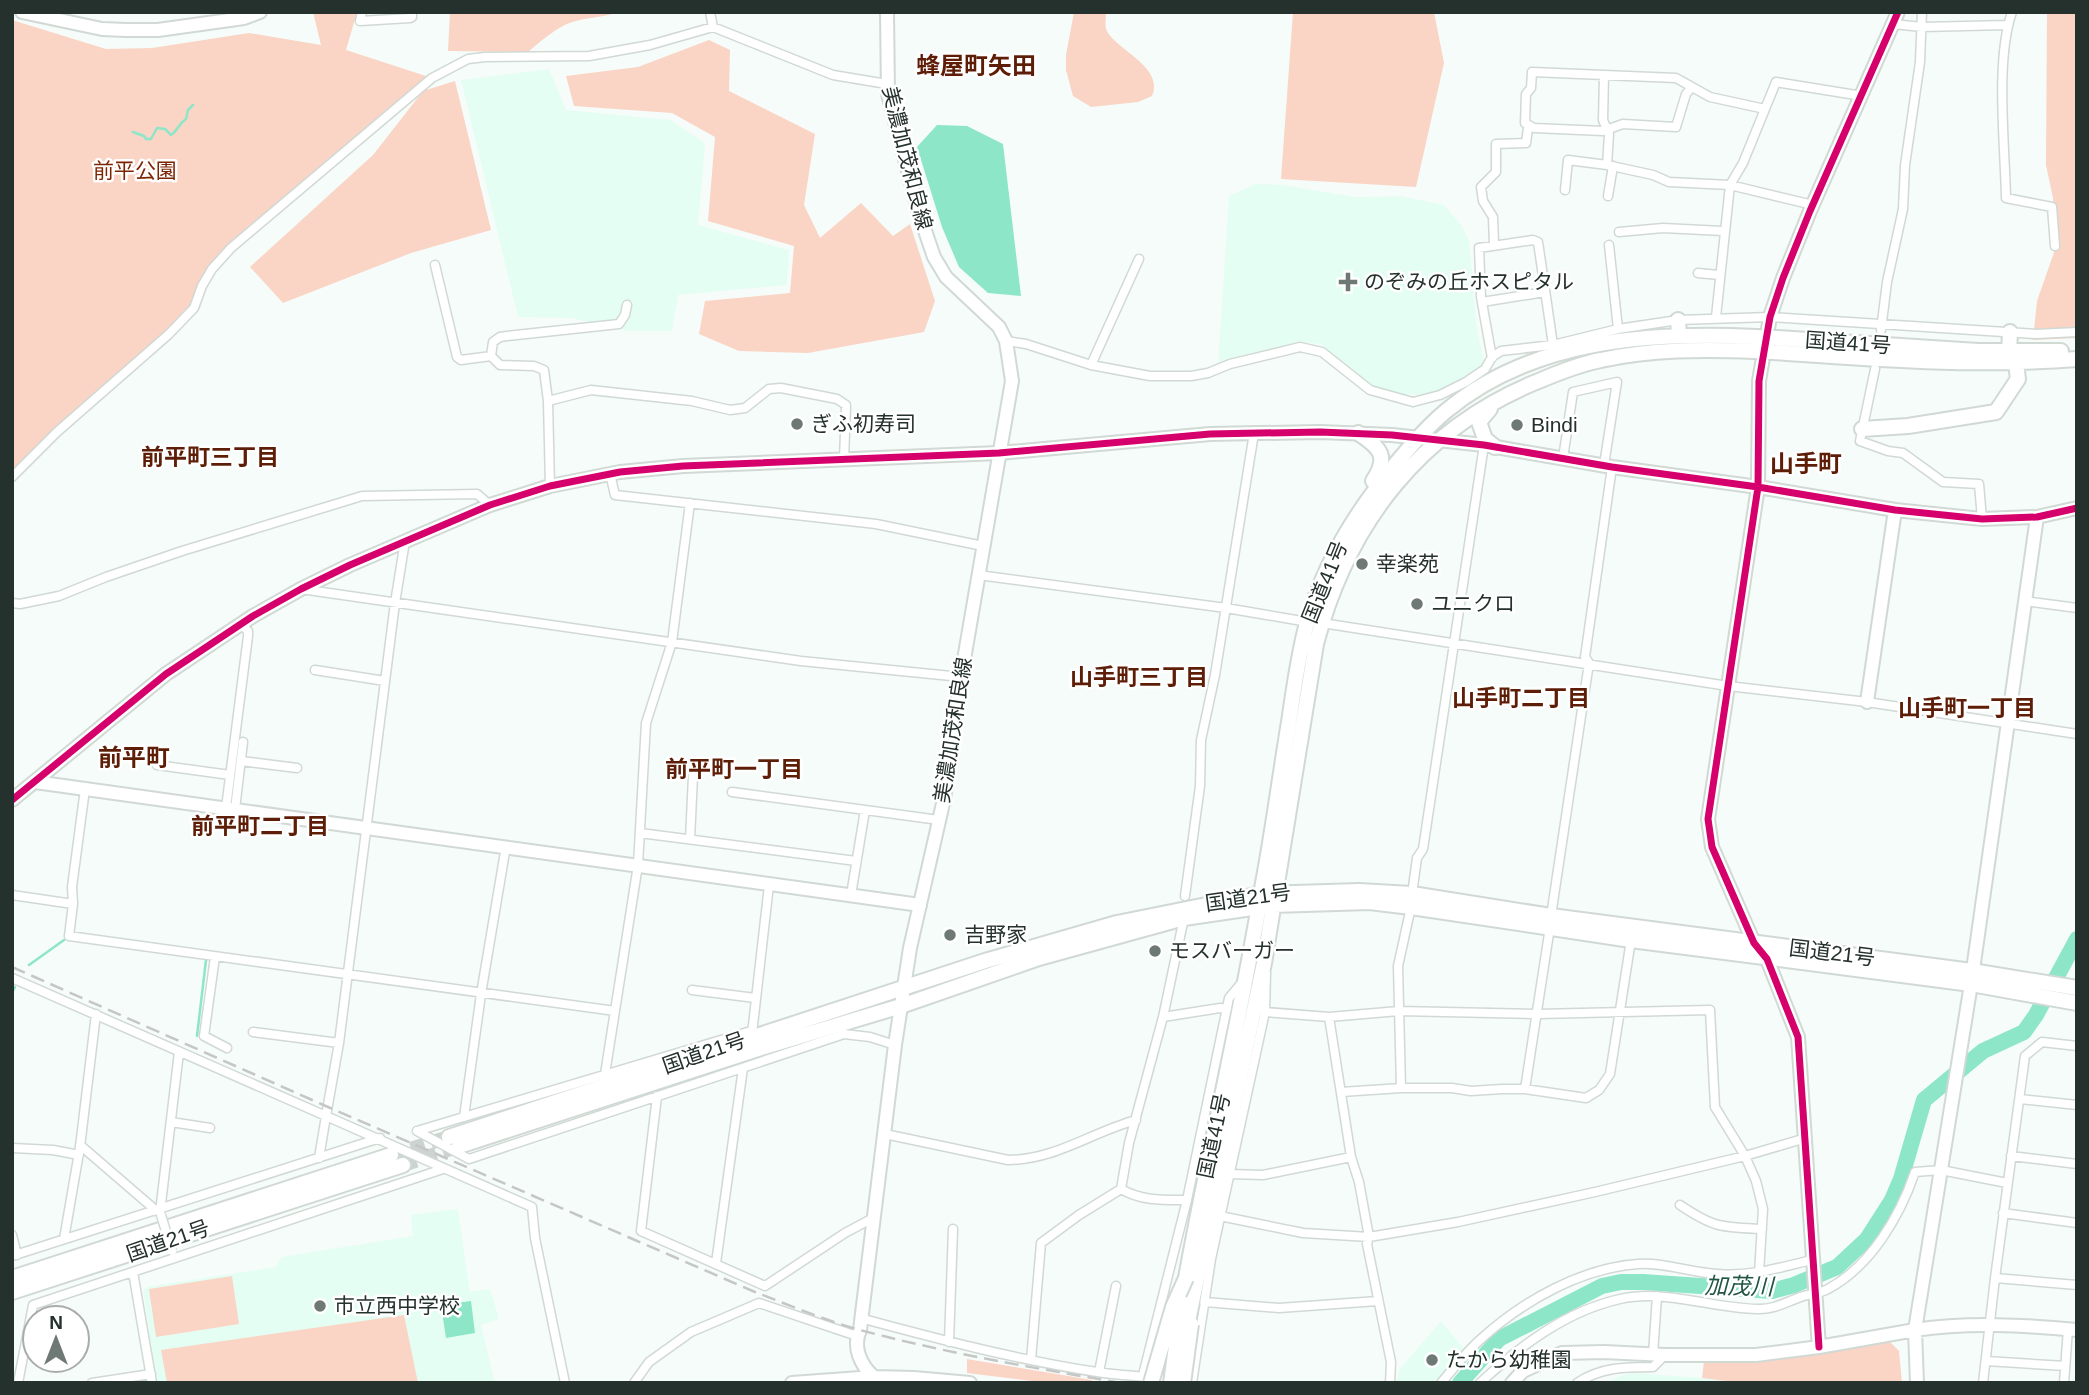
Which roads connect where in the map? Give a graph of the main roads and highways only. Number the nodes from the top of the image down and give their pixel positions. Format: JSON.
{"nodes":[{"id":1,"x":1678,"y":320,"type":"road end"},
{"id":2,"x":2010,"y":332,"type":"road end"},
{"id":3,"x":1679,"y":335,"type":"junction"},
{"id":4,"x":1755,"y":344,"type":"junction"},
{"id":5,"x":2077,"y":350,"type":"edge"},
{"id":6,"x":2012,"y":357,"type":"junction"},
{"id":7,"x":2077,"y":359,"type":"edge"},
{"id":8,"x":1523,"y":387,"type":"junction"},
{"id":9,"x":1863,"y":429,"type":"road end"},
{"id":10,"x":1358,"y":433,"type":"road end"},
{"id":11,"x":1490,"y":446,"type":"road end"},
{"id":12,"x":1360,"y":511,"type":"junction"},
{"id":13,"x":1315,"y":622,"type":"junction"},
{"id":14,"x":1267,"y":900,"type":"junction"},
{"id":15,"x":1551,"y":921,"type":"junction"},
{"id":16,"x":1971,"y":978,"type":"junction"},
{"id":17,"x":2073,"y":988,"type":"edge"},
{"id":18,"x":2077,"y":1003,"type":"edge"},
{"id":19,"x":403,"y":1165,"type":"tunnel mouth"},
{"id":20,"x":366,"y":1176,"type":"junction"},
{"id":21,"x":1207,"y":1195,"type":"junction"},
{"id":22,"x":14,"y":1259,"type":"edge"},
{"id":23,"x":12,"y":1278,"type":"edge"},
{"id":24,"x":1186,"y":1278,"type":"junction"},
{"id":25,"x":12,"y":1292,"type":"edge"},
{"id":26,"x":12,"y":1302,"type":"edge"},
{"id":27,"x":1198,"y":1302,"type":"junction"},
{"id":28,"x":1147,"y":1379,"type":"edge"},
{"id":29,"x":1173,"y":1383,"type":"edge"},
{"id":30,"x":1183,"y":1383,"type":"edge"}],
"edges":[{"from":1,"to":3,"type":"highway"},
{"from":2,"to":6,"type":"highway"},
{"from":3,"to":4,"type":"highway","name":"国道41号"},
{"from":3,"to":12,"type":"highway","name":"国道41号"},
{"from":4,"to":6,"type":"highway","name":"国道41号","bridge":true},
{"from":4,"to":8,"type":"highway","name":"国道41号"},
{"from":5,"to":6,"type":"highway","name":"国道41号"},
{"from":6,"to":7,"type":"highway","name":"国道41号"},
{"from":6,"to":9,"type":"highway"},
{"from":8,"to":11,"type":"highway"},
{"from":8,"to":13,"type":"highway","name":"国道41号"},
{"from":10,"to":12,"type":"highway"},
{"from":12,"to":13,"type":"highway","name":"国道41号"},
{"from":13,"to":14,"type":"highway","name":"国道41号"},
{"from":14,"to":14,"type":"highway","name":"国道21号"},
{"from":14,"to":15,"type":"highway","name":"国道21号"},
{"from":14,"to":21,"type":"highway","name":"国道41号"},
{"from":14,"to":21,"type":"highway","name":"国道41号"},
{"from":15,"to":16,"type":"highway","name":"国道21号"},
{"from":15,"to":16,"type":"highway","name":"国道21号"},
{"from":16,"to":17,"type":"highway","name":"国道21号"},
{"from":16,"to":18,"type":"highway","name":"国道21号"},
{"from":19,"to":20,"type":"highway","name":"国道21号"},
{"from":20,"to":25,"type":"highway","name":"国道21号"},
{"from":20,"to":26,"type":"highway"},
{"from":21,"to":24,"type":"highway","name":"国道41号"},
{"from":21,"to":27,"type":"highway","name":"国道41号"},
{"from":22,"to":23,"type":"highway","name":"国道21号"},
{"from":24,"to":28,"type":"highway","bridge":true},
{"from":24,"to":29,"type":"highway","name":"国道41号","bridge":true},
{"from":27,"to":29,"type":"highway","name":"国道41号","bridge":true},
{"from":27,"to":30,"type":"highway","bridge":true}]}
